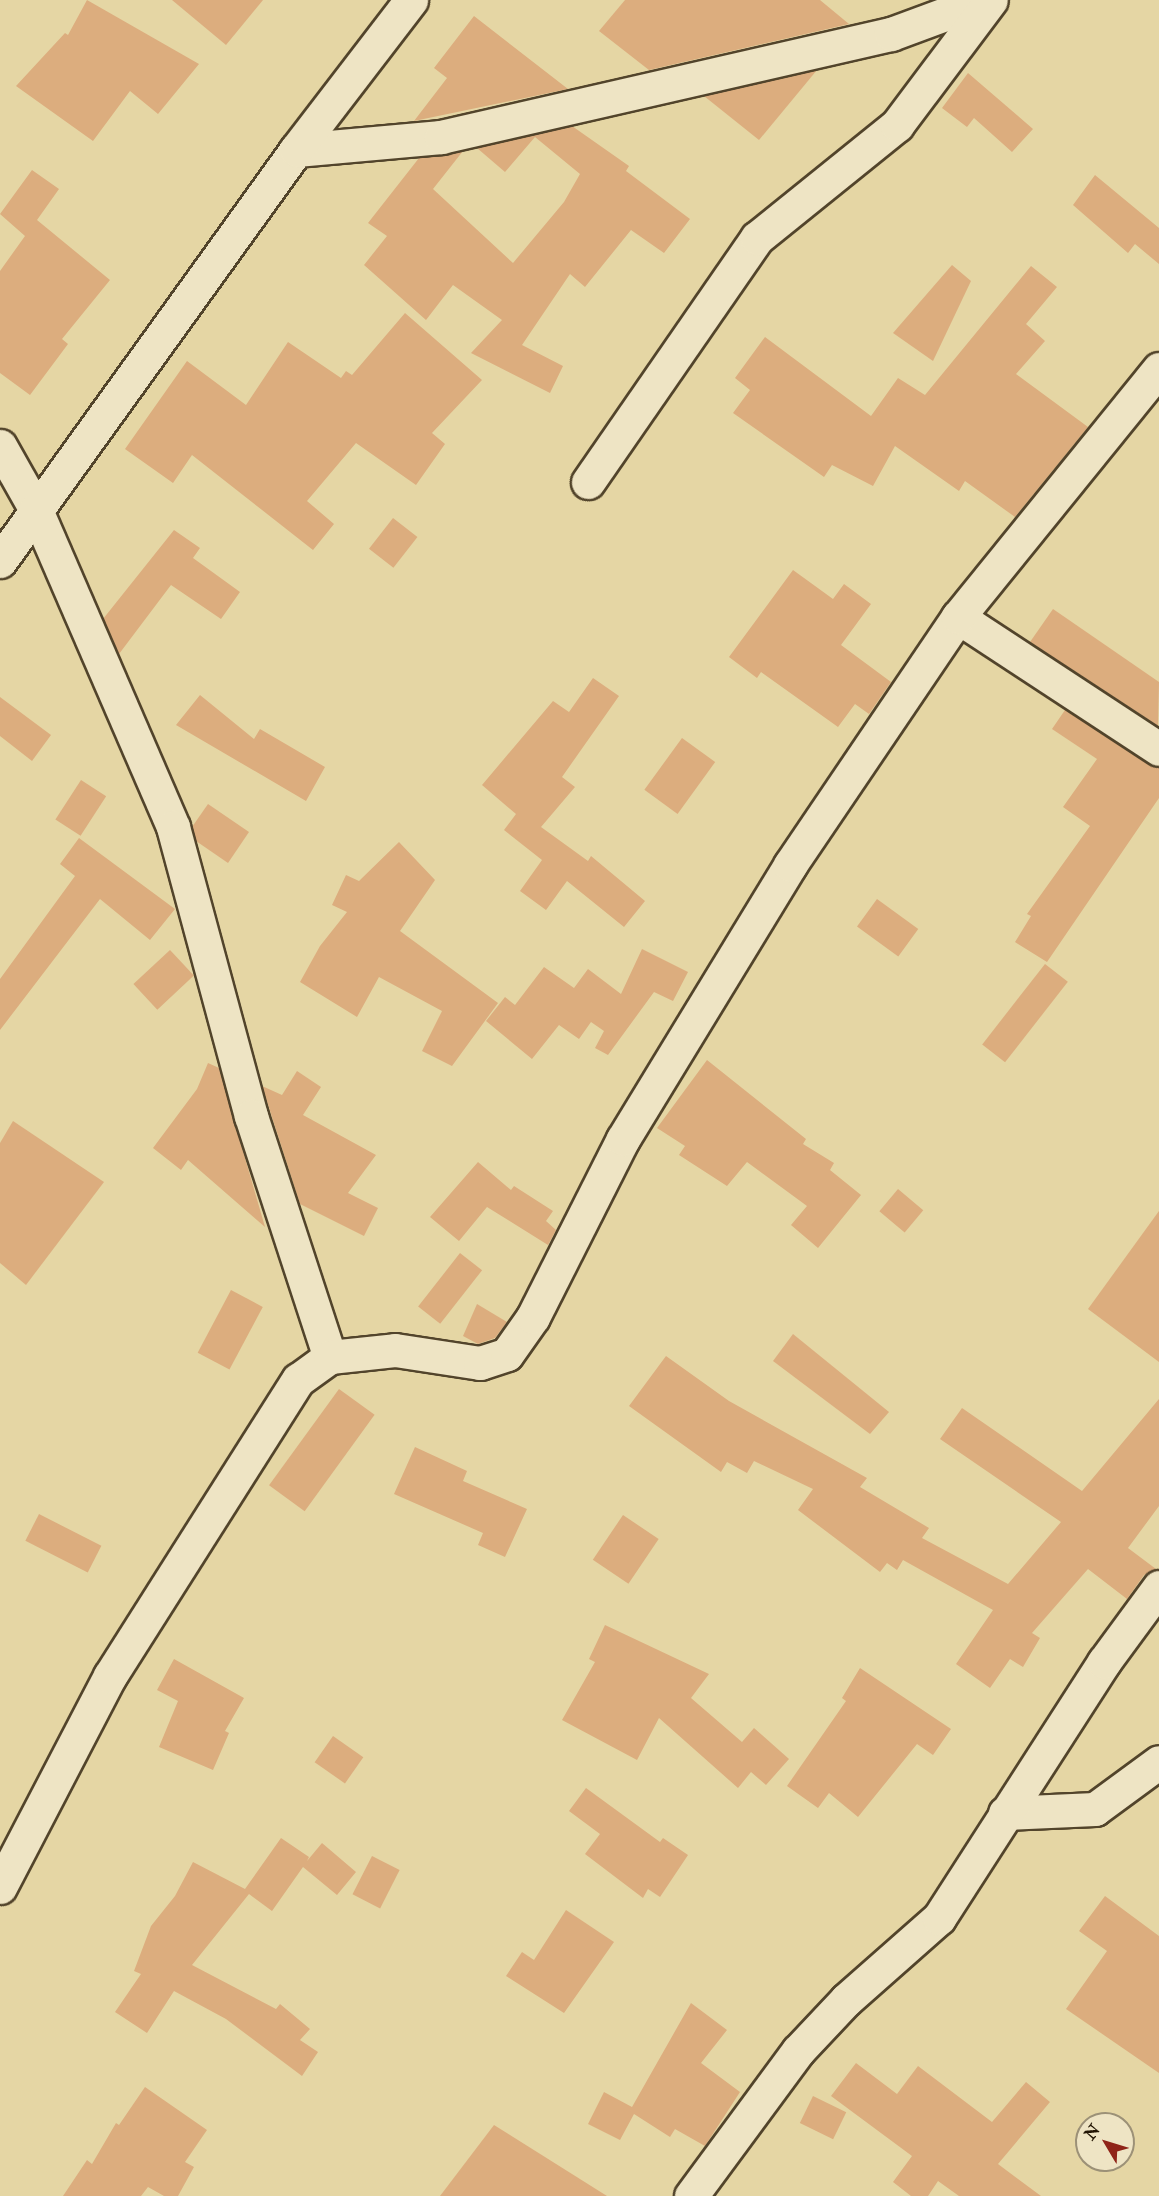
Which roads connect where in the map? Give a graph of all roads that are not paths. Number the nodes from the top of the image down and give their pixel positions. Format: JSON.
{"nodes":[{"id":1,"x":411,"y":0,"type":"edge"},
{"id":2,"x":983,"y":0,"type":"edge"},
{"id":3,"x":991,"y":0,"type":"edge"},
{"id":4,"x":296,"y":150,"type":"junction"},
{"id":5,"x":1159,"y":369,"type":"edge"},
{"id":6,"x":0,"y":446,"type":"edge"},
{"id":7,"x":588,"y":482,"type":"dead end"},
{"id":8,"x":36,"y":510,"type":"junction"},
{"id":9,"x":0,"y":561,"type":"edge"},
{"id":10,"x":958,"y":617,"type":"junction"},
{"id":11,"x":1159,"y":749,"type":"edge"},
{"id":12,"x":330,"y":1357,"type":"junction"},
{"id":13,"x":1159,"y":1587,"type":"edge"},
{"id":14,"x":1159,"y":1762,"type":"edge"},
{"id":15,"x":1005,"y":1813,"type":"junction"},
{"id":16,"x":0,"y":1887,"type":"edge"},
{"id":17,"x":691,"y":2196,"type":"edge"}],
"edges":[{"from":1,"to":4,"type":"street"},
{"from":2,"to":4,"type":"street"},
{"from":3,"to":7,"type":"street"},
{"from":4,"to":8,"type":"street"},
{"from":5,"to":10,"type":"street"},
{"from":6,"to":8,"type":"street"},
{"from":8,"to":9,"type":"street"},
{"from":8,"to":12,"type":"street"},
{"from":10,"to":11,"type":"street"},
{"from":10,"to":12,"type":"street"},
{"from":12,"to":16,"type":"street"},
{"from":13,"to":15,"type":"street"},
{"from":14,"to":15,"type":"street"},
{"from":15,"to":17,"type":"street"}]}
